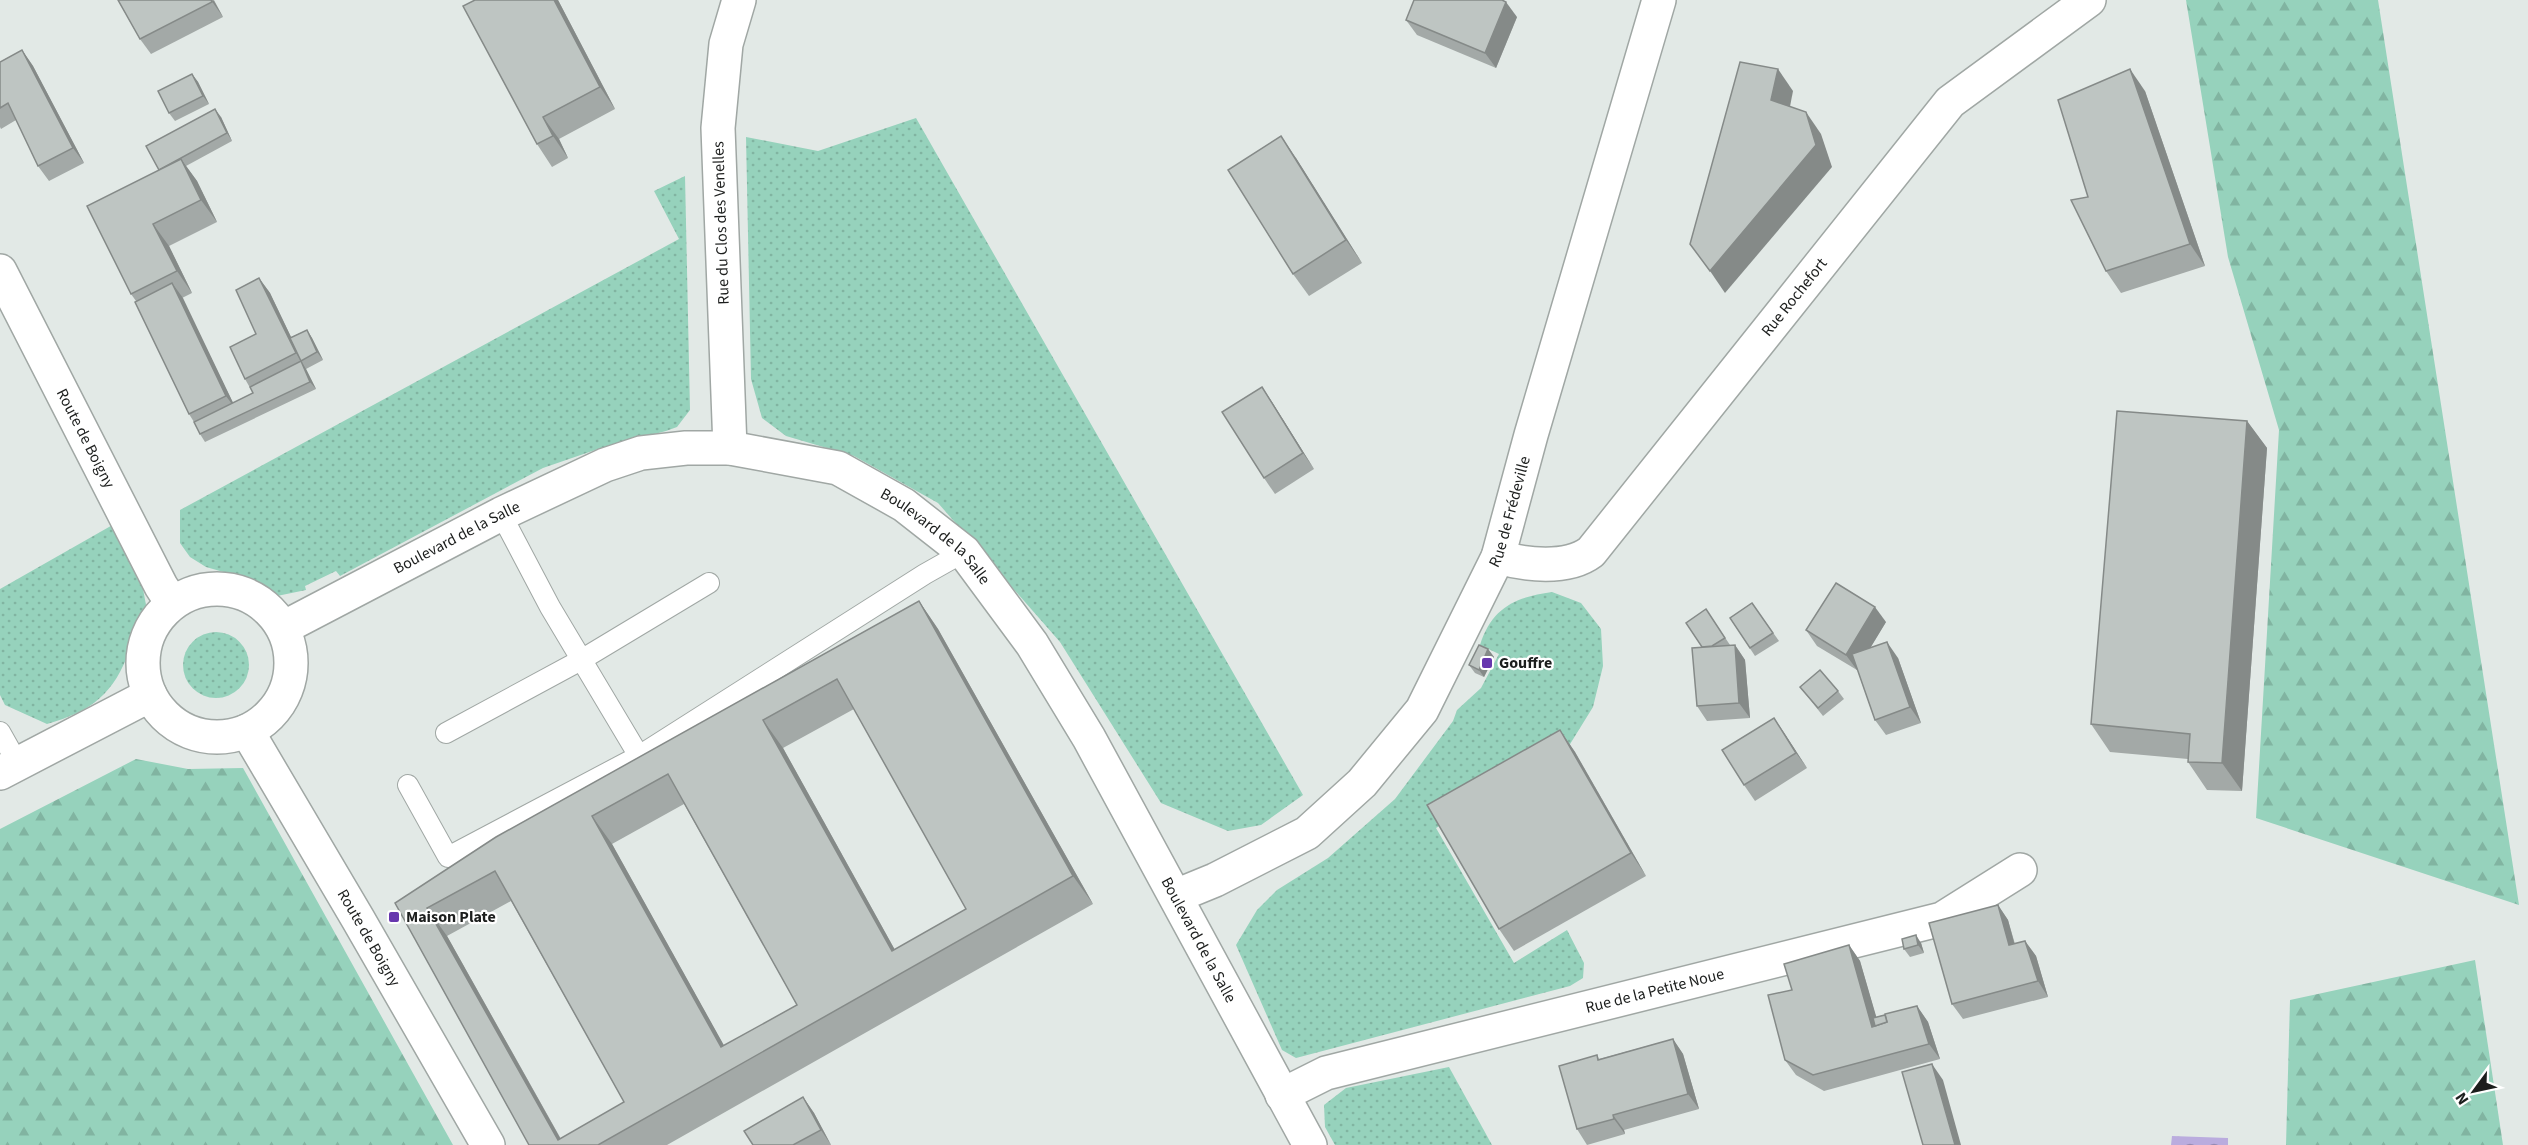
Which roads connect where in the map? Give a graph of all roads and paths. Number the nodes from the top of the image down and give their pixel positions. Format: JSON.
{"nodes":[{"id":1,"x":739,"y":0,"type":"edge"},
{"id":2,"x":1659,"y":0,"type":"edge"},
{"id":3,"x":2089,"y":0,"type":"edge"},
{"id":4,"x":0,"y":272,"type":"edge"},
{"id":5,"x":730,"y":448,"type":"junction"},
{"id":6,"x":501,"y":514,"type":"junction"},
{"id":7,"x":964,"y":552,"type":"junction"},
{"id":8,"x":1498,"y":557,"type":"junction"},
{"id":9,"x":709,"y":583,"type":"dead end"},
{"id":10,"x":172,"y":603,"type":"junction"},
{"id":11,"x":283,"y":628,"type":"junction"},
{"id":12,"x":581,"y":660,"type":"junction"},
{"id":13,"x":150,"y":695,"type":"junction"},
{"id":14,"x":247,"y":731,"type":"junction"},
{"id":15,"x":0,"y":732,"type":"edge"},
{"id":16,"x":446,"y":733,"type":"dead end"},
{"id":17,"x":639,"y":756,"type":"junction"},
{"id":18,"x":9,"y":769,"type":"edge"},
{"id":19,"x":408,"y":785,"type":"dead end"},
{"id":20,"x":2020,"y":870,"type":"dead end"},
{"id":21,"x":1176,"y":896,"type":"junction"},
{"id":22,"x":1282,"y":1095,"type":"junction"},
{"id":23,"x":488,"y":1145,"type":"edge"},
{"id":24,"x":1310,"y":1145,"type":"edge"}],
"edges":[{"from":1,"to":5,"type":"street","name":"Rue du Clos des Venelles"},
{"from":2,"to":8,"type":"street","name":"Rue de Frédeville"},
{"from":3,"to":8,"type":"street","name":"Rue Rochefort"},
{"from":4,"to":10,"type":"street","name":"Route de Boigny"},
{"from":5,"to":6,"type":"street","name":"Boulevard de la Salle"},
{"from":5,"to":7,"type":"street","name":"Boulevard de la Salle"},
{"from":6,"to":11,"type":"street","name":"Boulevard de la Salle"},
{"from":6,"to":12,"type":"lane"},
{"from":7,"to":17,"type":"lane"},
{"from":7,"to":21,"type":"street","name":"Boulevard de la Salle"},
{"from":8,"to":21,"type":"street","name":"Rue de Frédeville"},
{"from":9,"to":12,"type":"lane"},
{"from":10,"to":11,"type":"street"},
{"from":10,"to":13,"type":"street"},
{"from":11,"to":14,"type":"street"},
{"from":12,"to":16,"type":"lane"},
{"from":12,"to":17,"type":"lane"},
{"from":13,"to":14,"type":"street"},
{"from":13,"to":18,"type":"street"},
{"from":14,"to":23,"type":"street","name":"Route de Boigny"},
{"from":15,"to":18,"type":"lane"},
{"from":17,"to":19,"type":"lane"},
{"from":20,"to":22,"type":"street","name":"Rue de la Petite Noue"},
{"from":21,"to":22,"type":"street","name":"Boulevard de la Salle"},
{"from":22,"to":24,"type":"street","name":"Boulevard de la Salle"}]}
